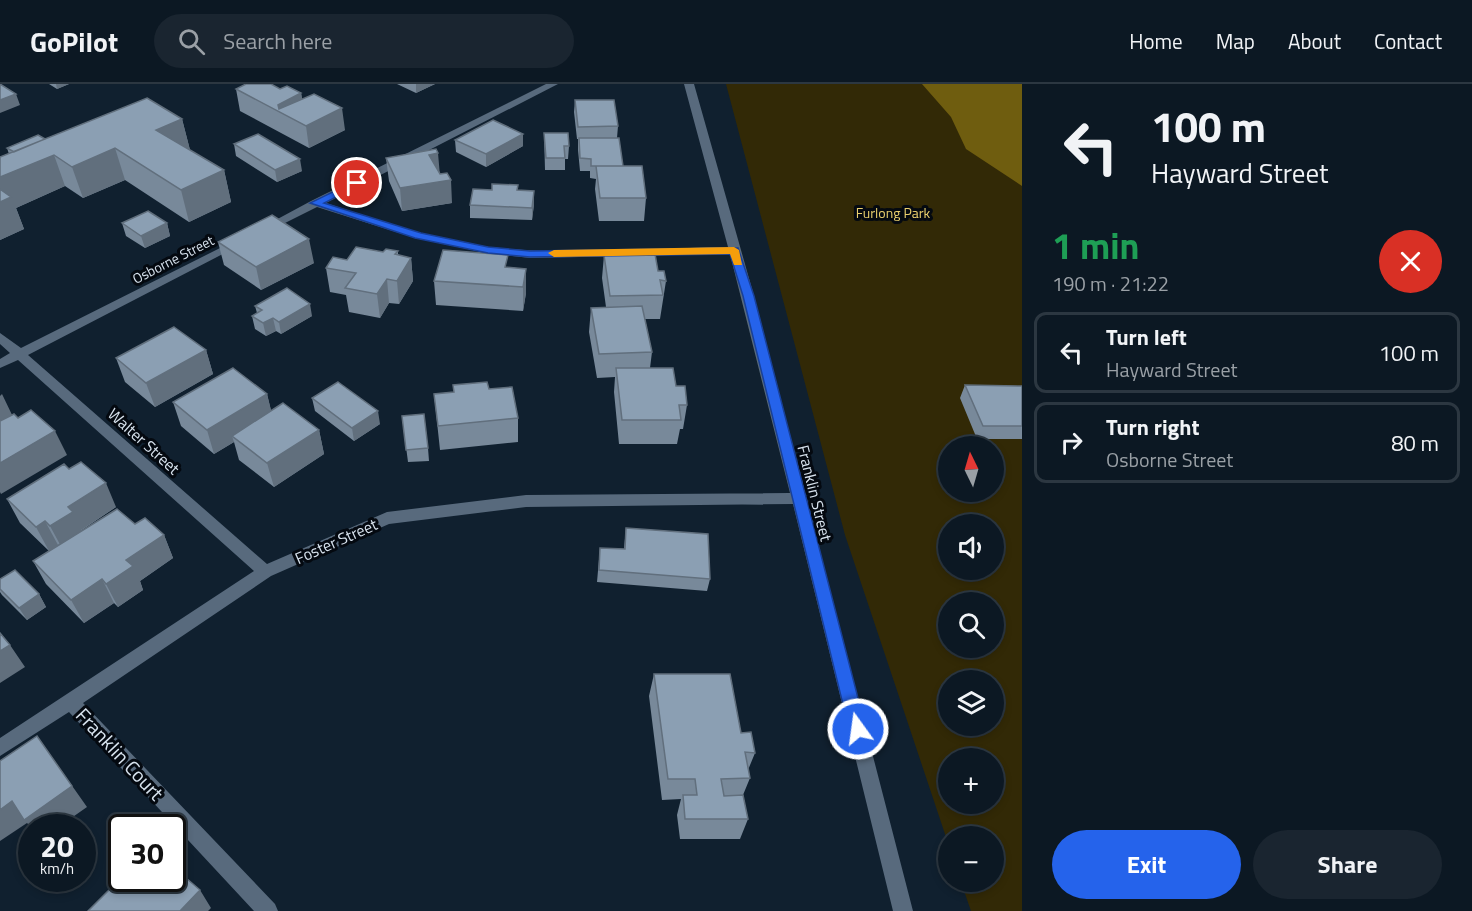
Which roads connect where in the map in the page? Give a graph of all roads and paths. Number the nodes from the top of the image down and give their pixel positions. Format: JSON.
{"nodes":[{"id":1,"x":553,"y":84,"type":"edge"},
{"id":2,"x":689,"y":84,"type":"edge"},
{"id":3,"x":315,"y":203,"type":"junction"},
{"id":4,"x":734,"y":250,"type":"junction"},
{"id":5,"x":0,"y":337,"type":"edge"},
{"id":6,"x":20,"y":355,"type":"junction"},
{"id":7,"x":0,"y":364,"type":"edge"},
{"id":8,"x":798,"y":498,"type":"junction"},
{"id":9,"x":265,"y":572,"type":"junction"},
{"id":10,"x":70,"y":701,"type":"junction"},
{"id":11,"x":0,"y":748,"type":"edge"},
{"id":12,"x":268,"y":911,"type":"edge"},
{"id":13,"x":903,"y":911,"type":"edge"}],
"edges":[{"from":1,"to":3,"type":"street","name":"Osborne Street"},
{"from":2,"to":4,"type":"street","name":"Franklin Street"},
{"from":3,"to":4,"type":"street"},
{"from":3,"to":6,"type":"street","name":"Osborne Street"},
{"from":4,"to":8,"type":"street","name":"Franklin Street"},
{"from":5,"to":6,"type":"street","name":"Walter Street"},
{"from":6,"to":7,"type":"street","name":"Osborne Street"},
{"from":6,"to":9,"type":"street","name":"Walter Street"},
{"from":8,"to":9,"type":"street","name":"Foster Street"},
{"from":8,"to":13,"type":"street","name":"Franklin Street"},
{"from":9,"to":10,"type":"street","name":"Foster Street"},
{"from":10,"to":11,"type":"street","name":"Foster Street"},
{"from":10,"to":12,"type":"street","name":"Franklin Court"}]}
